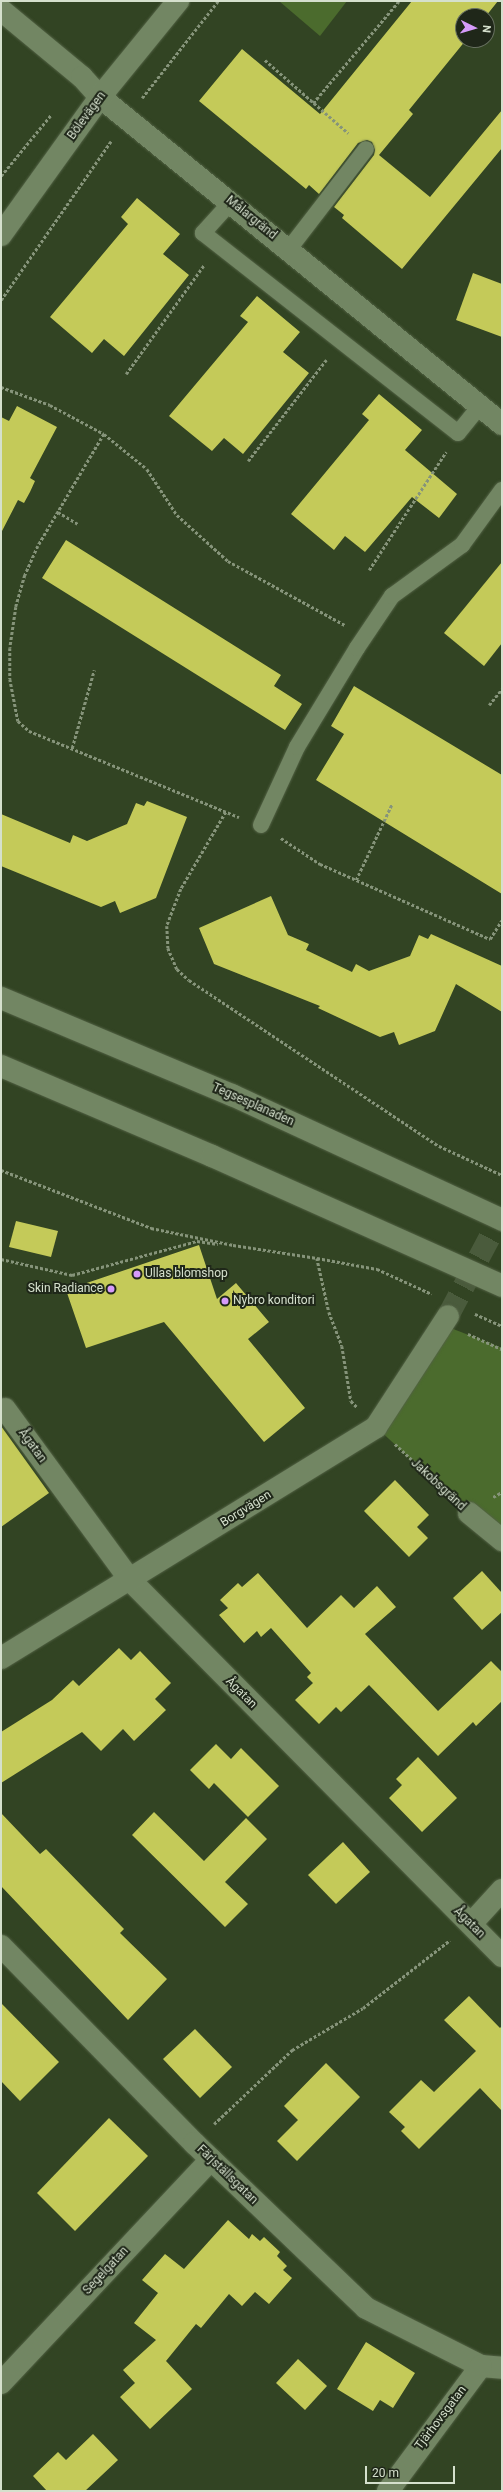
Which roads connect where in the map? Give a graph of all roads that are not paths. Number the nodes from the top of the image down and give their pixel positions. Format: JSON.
{"nodes":[{"id":1,"x":178,"y":1,"type":"edge"},
{"id":2,"x":1,"y":10,"type":"edge"},
{"id":3,"x":100,"y":97,"type":"junction"},
{"id":4,"x":366,"y":149,"type":"road end"},
{"id":5,"x":231,"y":202,"type":"junction"},
{"id":6,"x":1,"y":235,"type":"edge"},
{"id":7,"x":289,"y":249,"type":"junction"},
{"id":8,"x":480,"y":406,"type":"junction"},
{"id":9,"x":502,"y":424,"type":"edge"},
{"id":10,"x":502,"y":490,"type":"edge"},
{"id":11,"x":261,"y":825,"type":"road end"},
{"id":12,"x":1,"y":998,"type":"edge"},
{"id":13,"x":1,"y":1066,"type":"edge"},
{"id":14,"x":502,"y":1220,"type":"edge"},
{"id":15,"x":502,"y":1286,"type":"edge"},
{"id":16,"x":454,"y":1314,"type":"tunnel mouth"},
{"id":17,"x":5,"y":1409,"type":"dead end"},
{"id":18,"x":469,"y":1513,"type":"road end"},
{"id":19,"x":502,"y":1540,"type":"edge"},
{"id":20,"x":130,"y":1580,"type":"junction"},
{"id":21,"x":1,"y":1658,"type":"edge"},
{"id":22,"x":502,"y":1890,"type":"edge"},
{"id":23,"x":471,"y":1924,"type":"junction"},
{"id":24,"x":1,"y":1946,"type":"edge"},
{"id":25,"x":502,"y":1956,"type":"edge"},
{"id":26,"x":211,"y":2159,"type":"junction"},
{"id":27,"x":492,"y":2367,"type":"edge"},
{"id":28,"x":1,"y":2383,"type":"edge"},
{"id":29,"x":388,"y":2491,"type":"edge"}],
"edges":[{"from":1,"to":3,"type":"street","name":"Bölevägen"},
{"from":2,"to":3,"type":"street","name":"Målargränd"},
{"from":3,"to":5,"type":"street","name":"Målargränd"},
{"from":3,"to":6,"type":"street","name":"Bölevägen"},
{"from":4,"to":7,"type":"lane"},
{"from":5,"to":7,"type":"street","name":"Målargränd"},
{"from":5,"to":8,"type":"lane"},
{"from":7,"to":8,"type":"street","name":"Målargränd"},
{"from":8,"to":9,"type":"street","name":"Målargränd"},
{"from":10,"to":11,"type":"lane"},
{"from":12,"to":14,"type":"street","name":"Tegsesplanaden"},
{"from":13,"to":15,"type":"street"},
{"from":16,"to":20,"type":"street","name":"Borgvägen"},
{"from":17,"to":20,"type":"street","name":"Ågatan"},
{"from":18,"to":19,"type":"street","name":"Jakobsgränd"},
{"from":20,"to":21,"type":"street","name":"Borgvägen"},
{"from":20,"to":23,"type":"street","name":"Ågatan"},
{"from":22,"to":23,"type":"street"},
{"from":23,"to":25,"type":"street","name":"Ågatan"},
{"from":24,"to":26,"type":"street","name":"Färjställsgatan"},
{"from":26,"to":27,"type":"street","name":"Färjställsgatan"},
{"from":26,"to":28,"type":"street","name":"Segelgatan"},
{"from":27,"to":29,"type":"street","name":"Tjärhovsgatan"}]}
